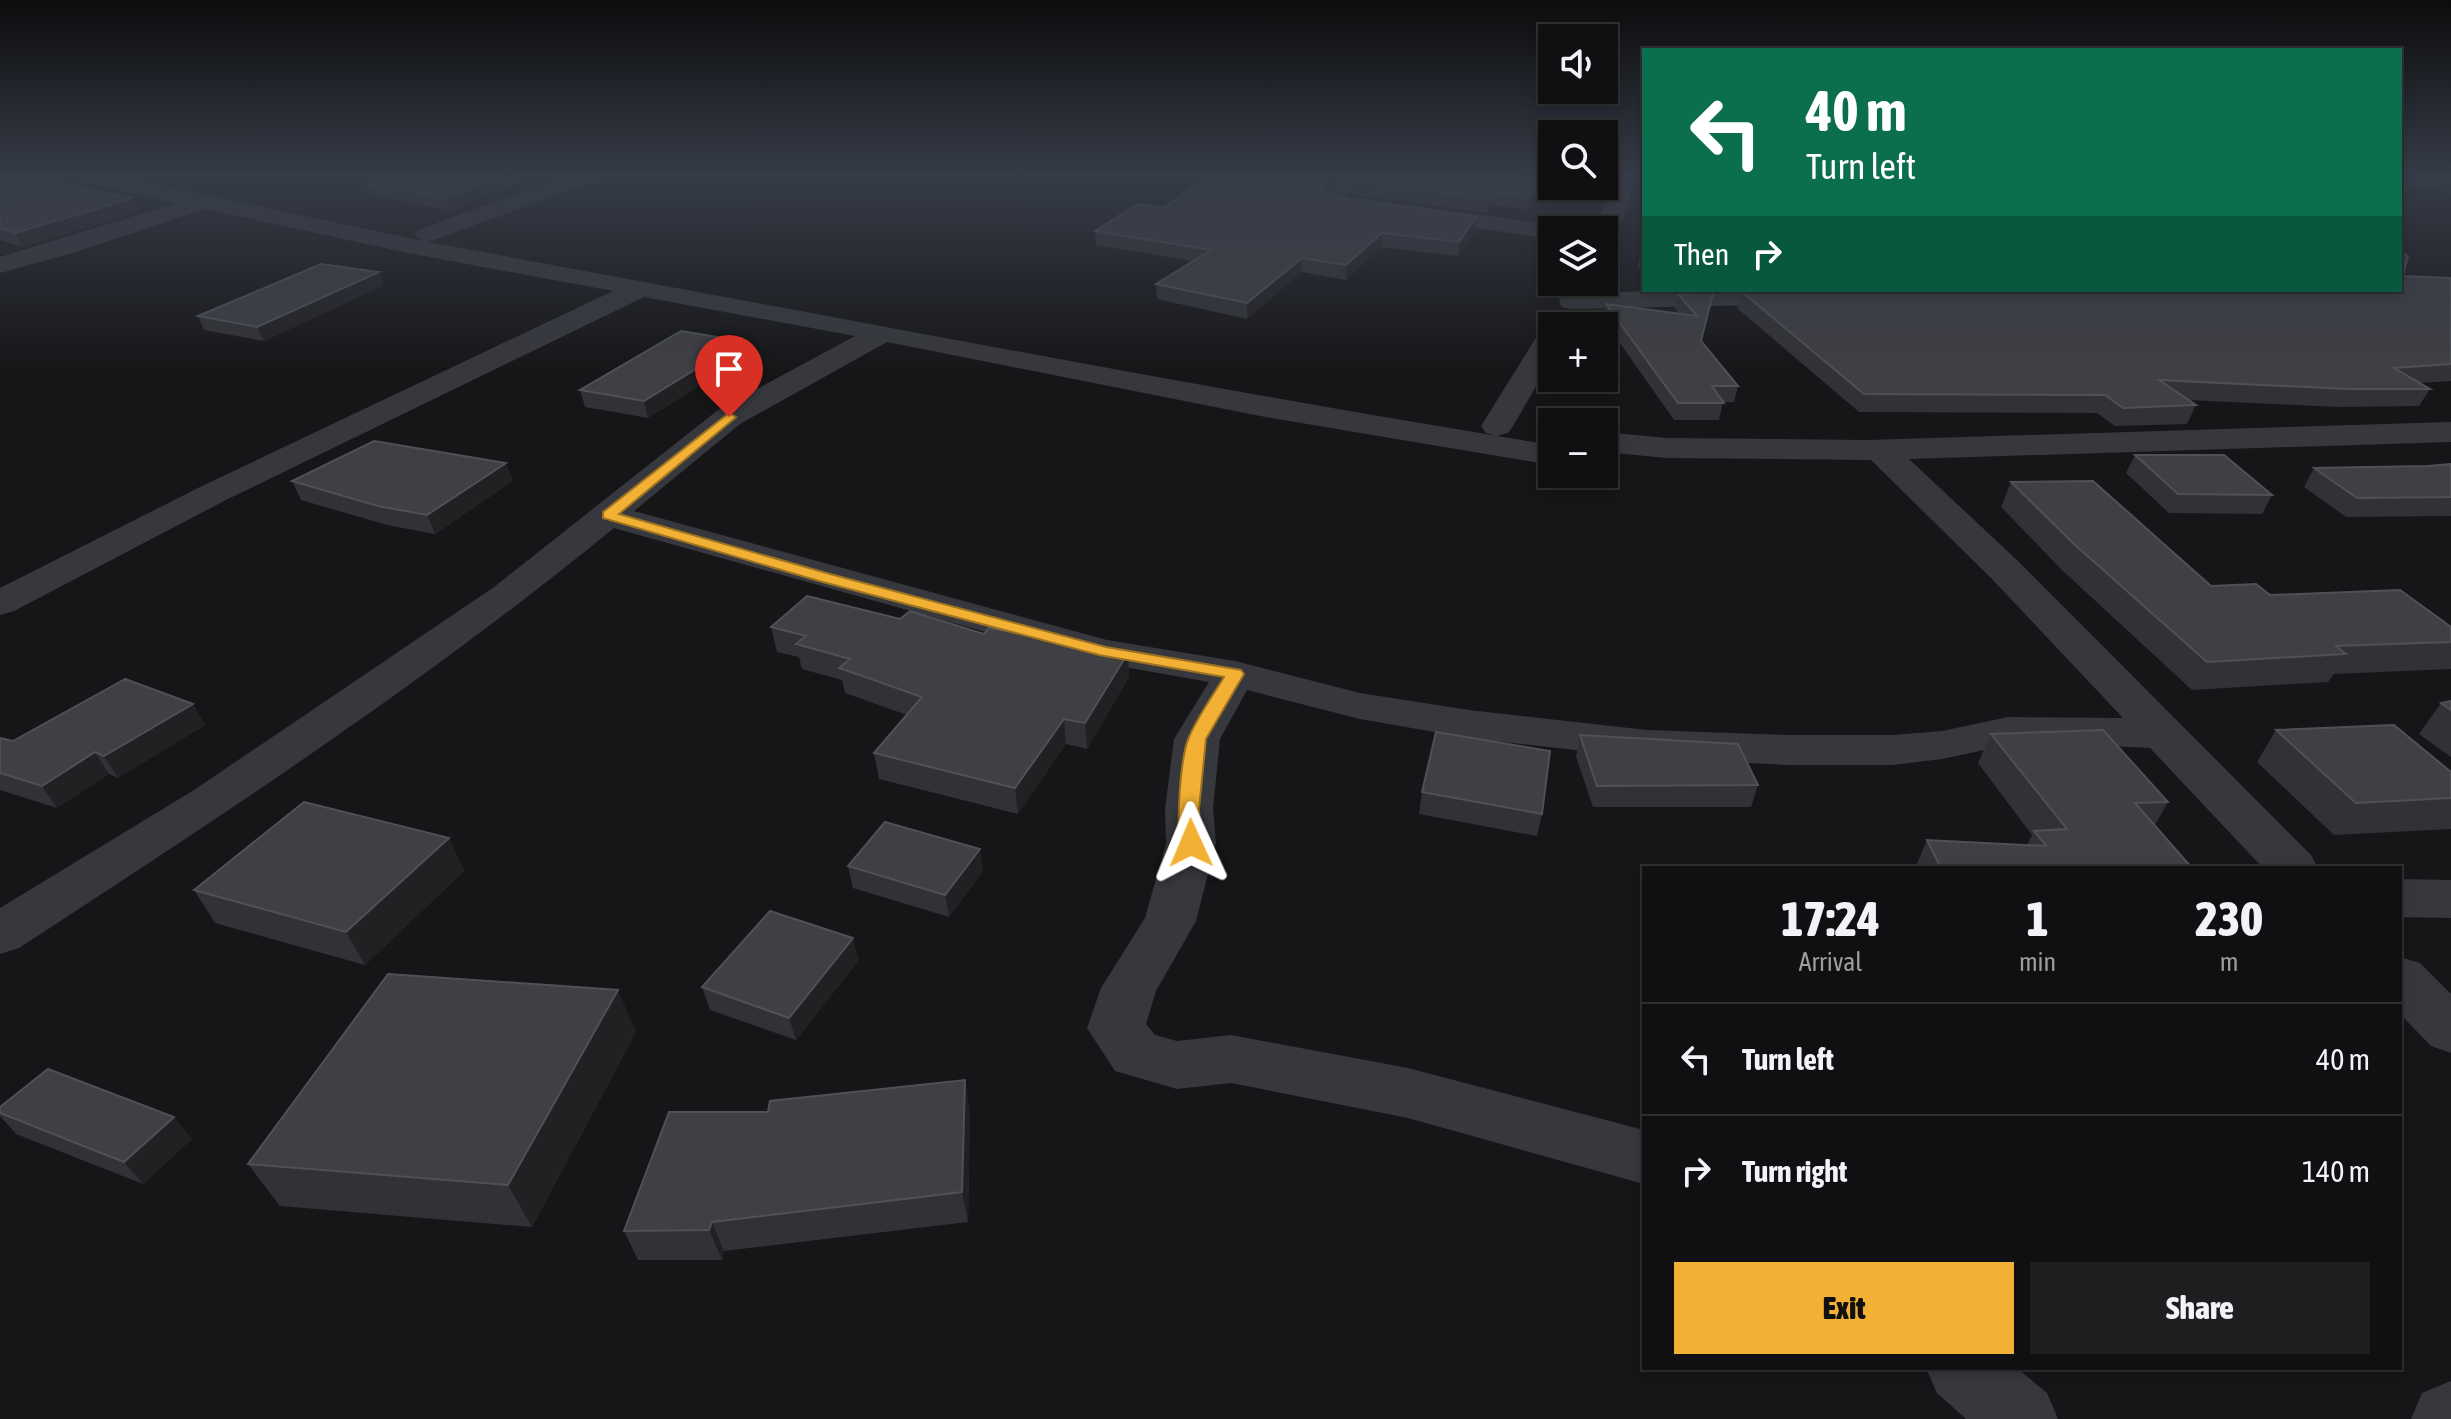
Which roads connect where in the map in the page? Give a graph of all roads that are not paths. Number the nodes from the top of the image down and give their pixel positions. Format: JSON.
{"nodes":[{"id":1,"x":90,"y":239,"type":"edge"},
{"id":2,"x":381,"y":239,"type":"edge"},
{"id":3,"x":448,"y":239,"type":"edge"},
{"id":4,"x":0,"y":265,"type":"edge"},
{"id":5,"x":642,"y":288,"type":"junction"},
{"id":6,"x":1618,"y":292,"type":"edge"},
{"id":7,"x":1825,"y":295,"type":"edge"},
{"id":8,"x":883,"y":333,"type":"junction"},
{"id":9,"x":1538,"y":357,"type":"edge"},
{"id":10,"x":1497,"y":426,"type":"junction"},
{"id":11,"x":2451,"y":432,"type":"edge"},
{"id":12,"x":1538,"y":434,"type":"edge"},
{"id":13,"x":1618,"y":443,"type":"edge"},
{"id":14,"x":2451,"y":450,"type":"edge"},
{"id":15,"x":1538,"y":453,"type":"edge"},
{"id":16,"x":1888,"y":458,"type":"junction"},
{"id":17,"x":1618,"y":461,"type":"edge"},
{"id":18,"x":608,"y":515,"type":"junction"},
{"id":19,"x":0,"y":603,"type":"edge"},
{"id":20,"x":1235,"y":674,"type":"junction"},
{"id":21,"x":2163,"y":734,"type":"junction"},
{"id":22,"x":2291,"y":866,"type":"edge"},
{"id":23,"x":2402,"y":898,"type":"edge"},
{"id":24,"x":2451,"y":899,"type":"edge"},
{"id":25,"x":0,"y":934,"type":"edge"},
{"id":26,"x":2402,"y":980,"type":"edge"},
{"id":27,"x":2451,"y":1030,"type":"edge"},
{"id":28,"x":1642,"y":1156,"type":"edge"},
{"id":29,"x":1964,"y":1370,"type":"edge"},
{"id":30,"x":2021,"y":1419,"type":"edge"}],
"edges":[{"from":1,"to":4,"type":"street"},
{"from":2,"to":5,"type":"street"},
{"from":3,"to":10,"type":"street"},
{"from":5,"to":8,"type":"street"},
{"from":5,"to":19,"type":"street"},
{"from":6,"to":7,"type":"street"},
{"from":8,"to":15,"type":"street"},
{"from":8,"to":18,"type":"street"},
{"from":9,"to":10,"type":"street"},
{"from":10,"to":12,"type":"street"},
{"from":11,"to":16,"type":"street"},
{"from":13,"to":16,"type":"street"},
{"from":14,"to":16,"type":"street"},
{"from":16,"to":17,"type":"street"},
{"from":16,"to":21,"type":"street"},
{"from":18,"to":20,"type":"street"},
{"from":18,"to":25,"type":"street"},
{"from":20,"to":21,"type":"street"},
{"from":20,"to":28,"type":"street"},
{"from":21,"to":22,"type":"street"},
{"from":23,"to":24,"type":"street"},
{"from":26,"to":27,"type":"street"},
{"from":29,"to":30,"type":"street"}]}
